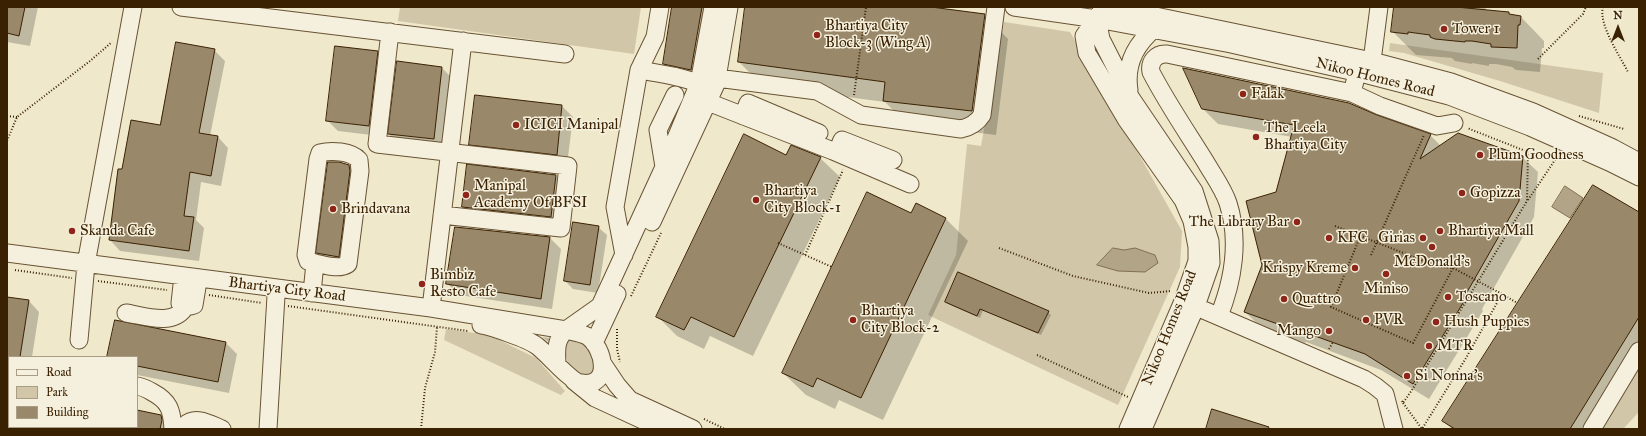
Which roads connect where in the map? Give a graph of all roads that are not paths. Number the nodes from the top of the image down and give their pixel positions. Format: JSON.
{"nodes":[{"id":1,"x":133,"y":7,"type":"edge"},
{"id":2,"x":181,"y":7,"type":"edge"},
{"id":3,"x":660,"y":7,"type":"edge"},
{"id":4,"x":713,"y":7,"type":"edge"},
{"id":5,"x":729,"y":7,"type":"edge"},
{"id":6,"x":996,"y":7,"type":"edge"},
{"id":7,"x":1014,"y":7,"type":"edge"},
{"id":8,"x":1112,"y":7,"type":"edge"},
{"id":9,"x":1379,"y":7,"type":"edge"},
{"id":10,"x":1101,"y":13,"type":"edge"},
{"id":11,"x":311,"y":15,"type":"edge"},
{"id":12,"x":1154,"y":29,"type":"junction"},
{"id":13,"x":390,"y":32,"type":"junction"},
{"id":14,"x":463,"y":41,"type":"junction"},
{"id":15,"x":565,"y":54,"type":"dead end"},
{"id":16,"x":1293,"y":54,"type":"junction"},
{"id":17,"x":1372,"y":61,"type":"junction"},
{"id":18,"x":639,"y":70,"type":"junction"},
{"id":19,"x":1357,"y":72,"type":"junction"},
{"id":20,"x":1280,"y":77,"type":"junction"},
{"id":21,"x":709,"y":89,"type":"junction"},
{"id":22,"x":1352,"y":93,"type":"junction"},
{"id":23,"x":1129,"y":94,"type":"junction"},
{"id":24,"x":675,"y":95,"type":"dead end"},
{"id":25,"x":743,"y":116,"type":"junction"},
{"id":26,"x":1454,"y":123,"type":"road end"},
{"id":27,"x":823,"y":135,"type":"dead end"},
{"id":28,"x":449,"y":153,"type":"junction"},
{"id":29,"x":841,"y":158,"type":"junction"},
{"id":30,"x":893,"y":160,"type":"dead end"},
{"id":31,"x":1639,"y":162,"type":"edge"},
{"id":32,"x":664,"y":167,"type":"junction"},
{"id":33,"x":1639,"y":177,"type":"edge"},
{"id":34,"x":1218,"y":183,"type":"junction"},
{"id":35,"x":910,"y":184,"type":"dead end"},
{"id":36,"x":1196,"y":198,"type":"junction"},
{"id":37,"x":442,"y":215,"type":"junction"},
{"id":38,"x":7,"y":253,"type":"edge"},
{"id":39,"x":624,"y":255,"type":"junction"},
{"id":40,"x":315,"y":263,"type":"junction"},
{"id":41,"x":11,"y":265,"type":"edge"},
{"id":42,"x":1210,"y":266,"type":"junction"},
{"id":43,"x":1232,"y":269,"type":"junction"},
{"id":44,"x":86,"y":272,"type":"junction"},
{"id":45,"x":188,"y":292,"type":"junction"},
{"id":46,"x":312,"y":293,"type":"junction"},
{"id":47,"x":1185,"y":299,"type":"junction"},
{"id":48,"x":276,"y":301,"type":"junction"},
{"id":49,"x":431,"y":308,"type":"junction"},
{"id":50,"x":126,"y":313,"type":"dead end"},
{"id":51,"x":1219,"y":316,"type":"junction"},
{"id":52,"x":566,"y":330,"type":"junction"},
{"id":53,"x":79,"y":340,"type":"dead end"},
{"id":54,"x":594,"y":343,"type":"junction"},
{"id":55,"x":1639,"y":351,"type":"edge"},
{"id":56,"x":557,"y":363,"type":"junction"},
{"id":57,"x":603,"y":364,"type":"junction"},
{"id":58,"x":572,"y":380,"type":"junction"},
{"id":59,"x":138,"y":386,"type":"edge"},
{"id":60,"x":698,"y":424,"type":"edge"},
{"id":61,"x":179,"y":427,"type":"edge"},
{"id":62,"x":222,"y":429,"type":"edge"},
{"id":63,"x":268,"y":429,"type":"edge"},
{"id":64,"x":662,"y":429,"type":"edge"},
{"id":65,"x":1128,"y":429,"type":"edge"},
{"id":66,"x":1143,"y":429,"type":"edge"},
{"id":67,"x":1394,"y":429,"type":"edge"},
{"id":68,"x":1592,"y":429,"type":"edge"}],
"edges":[{"from":1,"to":44,"type":"street"},
{"from":2,"to":11,"type":"street"},
{"from":3,"to":18,"type":"street"},
{"from":4,"to":21,"type":"street"},
{"from":5,"to":21,"type":"street"},
{"from":6,"to":21,"type":"street"},
{"from":7,"to":10,"type":"street"},
{"from":8,"to":16,"type":"street","name":"Nikoo Homes Road"},
{"from":9,"to":17,"type":"street"},
{"from":10,"to":12,"type":"street","name":"Nikoo Homes Road"},
{"from":10,"to":23,"type":"street","name":"Nikoo Homes Road"},
{"from":10,"to":47,"type":"street","name":"Nikoo Homes Road"},
{"from":11,"to":13,"type":"street"},
{"from":12,"to":16,"type":"street","name":"Nikoo Homes Road"},
{"from":12,"to":23,"type":"street"},
{"from":13,"to":14,"type":"street"},
{"from":13,"to":28,"type":"street"},
{"from":14,"to":15,"type":"street"},
{"from":14,"to":28,"type":"street"},
{"from":16,"to":17,"type":"street","name":"Nikoo Homes Road"},
{"from":16,"to":19,"type":"street","name":"Nikoo Homes Road"},
{"from":16,"to":20,"type":"street"},
{"from":17,"to":31,"type":"street","name":"Nikoo Homes Road"},
{"from":18,"to":21,"type":"street"},
{"from":18,"to":39,"type":"street"},
{"from":19,"to":22,"type":"street"},
{"from":19,"to":33,"type":"street","name":"Nikoo Homes Road"},
{"from":20,"to":22,"type":"street"},
{"from":20,"to":34,"type":"street"},
{"from":21,"to":25,"type":"street"},
{"from":21,"to":32,"type":"street"},
{"from":21,"to":54,"type":"street"},
{"from":22,"to":26,"type":"street"},
{"from":23,"to":36,"type":"street","name":"Nikoo Homes Road"},
{"from":24,"to":32,"type":"street"},
{"from":25,"to":27,"type":"street"},
{"from":25,"to":29,"type":"street"},
{"from":28,"to":37,"type":"street"},
{"from":28,"to":37,"type":"street"},
{"from":29,"to":30,"type":"street"},
{"from":29,"to":35,"type":"street"},
{"from":32,"to":39,"type":"street"},
{"from":34,"to":36,"type":"street"},
{"from":34,"to":43,"type":"street"},
{"from":36,"to":42,"type":"street","name":"Nikoo Homes Road"},
{"from":37,"to":49,"type":"street"},
{"from":38,"to":44,"type":"street","name":"Bhartiya City Road"},
{"from":39,"to":52,"type":"street"},
{"from":40,"to":40,"type":"street"},
{"from":40,"to":46,"type":"street"},
{"from":41,"to":44,"type":"street","name":"Bhartiya City Road"},
{"from":42,"to":43,"type":"street"},
{"from":42,"to":47,"type":"street","name":"Nikoo Homes Road"},
{"from":43,"to":51,"type":"street"},
{"from":44,"to":45,"type":"street","name":"Bhartiya City Road"},
{"from":44,"to":46,"type":"street","name":"Bhartiya City Road"},
{"from":44,"to":53,"type":"street"},
{"from":45,"to":48,"type":"street","name":"Bhartiya City Road"},
{"from":45,"to":50,"type":"street"},
{"from":46,"to":49,"type":"street","name":"Bhartiya City Road"},
{"from":47,"to":51,"type":"street"},
{"from":47,"to":65,"type":"street","name":"Nikoo Homes Road"},
{"from":47,"to":66,"type":"street","name":"Nikoo Homes Road"},
{"from":48,"to":56,"type":"street","name":"Bhartiya City Road"},
{"from":48,"to":63,"type":"street"},
{"from":49,"to":52,"type":"street","name":"Bhartiya City Road"},
{"from":51,"to":67,"type":"street"},
{"from":52,"to":54,"type":"street","name":"Bhartiya City Road"},
{"from":52,"to":56,"type":"street"},
{"from":54,"to":57,"type":"street"},
{"from":55,"to":68,"type":"street"},
{"from":56,"to":58,"type":"street","name":"Bhartiya City Road"},
{"from":57,"to":58,"type":"street"},
{"from":57,"to":60,"type":"street"},
{"from":58,"to":64,"type":"street","name":"Bhartiya City Road"},
{"from":59,"to":61,"type":"street"},
{"from":61,"to":62,"type":"street"}]}
